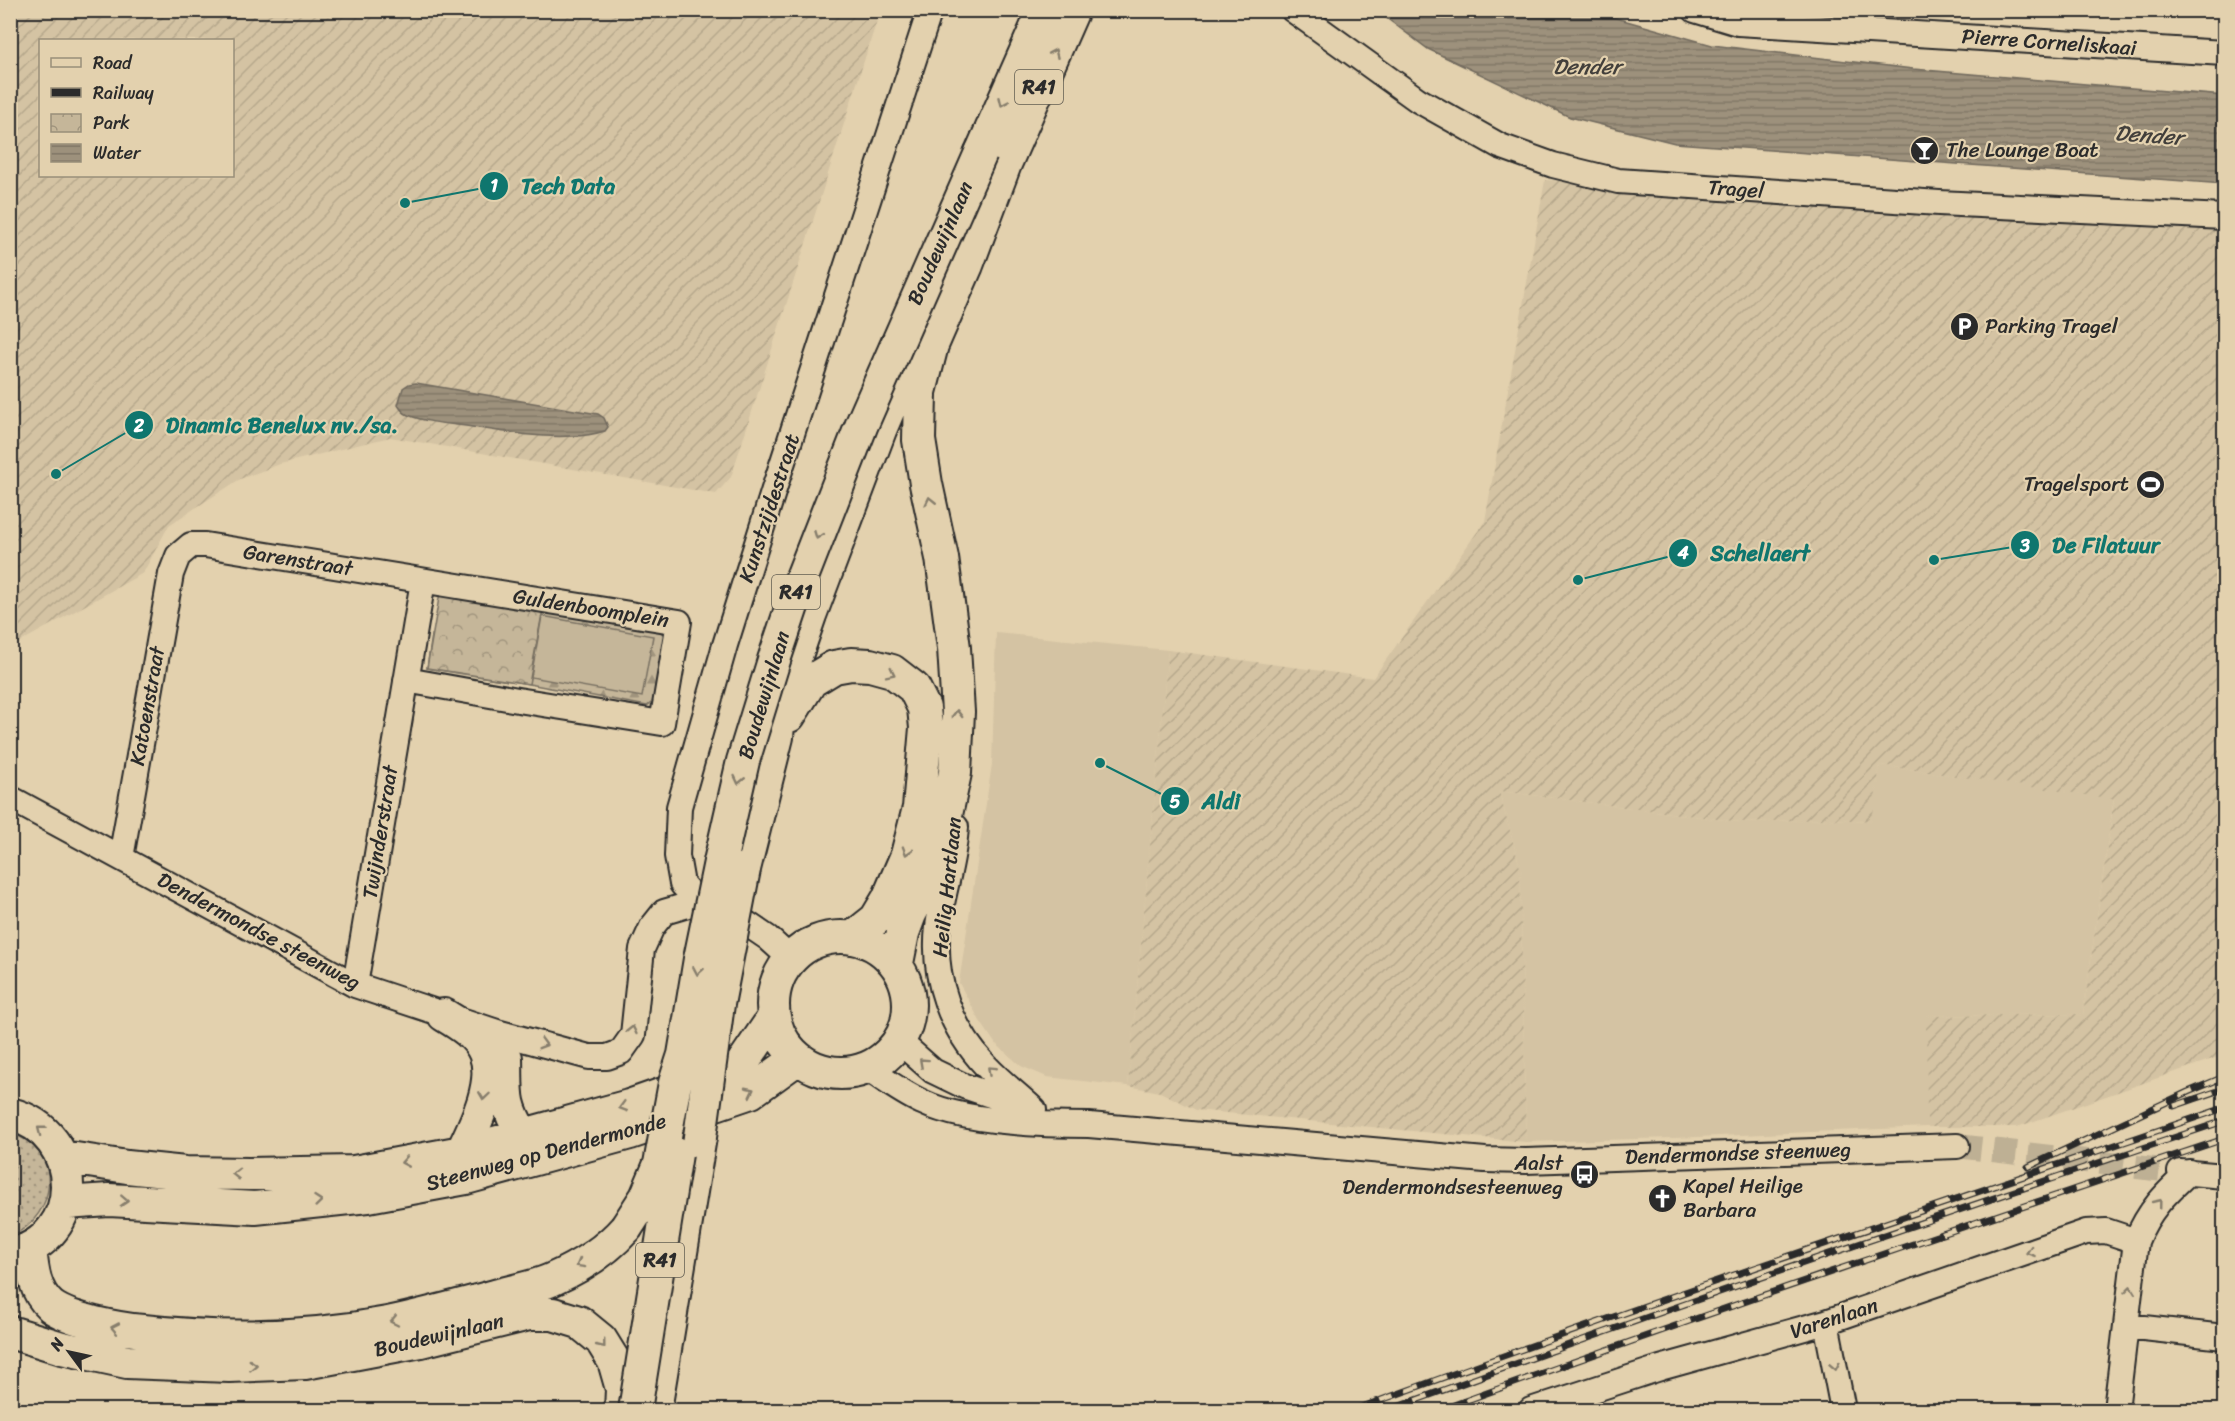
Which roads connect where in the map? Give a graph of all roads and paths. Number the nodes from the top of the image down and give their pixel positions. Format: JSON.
{"nodes":[{"id":1,"x":930,"y":10,"type":"edge"},
{"id":2,"x":1044,"y":10,"type":"edge"},
{"id":3,"x":1073,"y":10,"type":"edge"},
{"id":4,"x":1293,"y":10,"type":"edge"},
{"id":5,"x":1695,"y":10,"type":"edge"},
{"id":6,"x":2224,"y":53,"type":"edge"},
{"id":7,"x":993,"y":159,"type":"junction"},
{"id":8,"x":2224,"y":217,"type":"edge"},
{"id":9,"x":919,"y":440,"type":"joint"},
{"id":10,"x":178,"y":556,"type":"joint"},
{"id":11,"x":423,"y":581,"type":"junction"},
{"id":12,"x":406,"y":680,"type":"junction"},
{"id":13,"x":777,"y":737,"type":"junction"},
{"id":14,"x":955,"y":773,"type":"junction"},
{"id":15,"x":10,"y":798,"type":"edge"},
{"id":16,"x":121,"y":858,"type":"junction"},
{"id":17,"x":698,"y":902,"type":"junction"},
{"id":18,"x":852,"y":938,"type":"junction"},
{"id":19,"x":791,"y":959,"type":"junction"},
{"id":20,"x":897,"y":963,"type":"junction"},
{"id":21,"x":355,"y":985,"type":"junction"},
{"id":22,"x":444,"y":1014,"type":"junction"},
{"id":23,"x":774,"y":1017,"type":"junction"},
{"id":24,"x":497,"y":1032,"type":"junction"},
{"id":25,"x":900,"y":1042,"type":"junction"},
{"id":26,"x":684,"y":1055,"type":"junction"},
{"id":27,"x":798,"y":1058,"type":"junction"},
{"id":28,"x":867,"y":1068,"type":"junction"},
{"id":29,"x":1034,"y":1110,"type":"junction"},
{"id":30,"x":10,"y":1114,"type":"edge"},
{"id":31,"x":1089,"y":1125,"type":"junction"},
{"id":32,"x":522,"y":1134,"type":"junction"},
{"id":33,"x":1957,"y":1146,"type":"tunnel mouth"},
{"id":34,"x":462,"y":1152,"type":"junction"},
{"id":35,"x":63,"y":1157,"type":"junction"},
{"id":36,"x":2224,"y":1176,"type":"edge"},
{"id":37,"x":65,"y":1203,"type":"junction"},
{"id":38,"x":2136,"y":1241,"type":"junction"},
{"id":39,"x":20,"y":1251,"type":"edge"},
{"id":40,"x":10,"y":1311,"type":"edge"},
{"id":41,"x":1826,"y":1322,"type":"junction"},
{"id":42,"x":2126,"y":1326,"type":"junction"},
{"id":43,"x":10,"y":1332,"type":"edge"},
{"id":44,"x":2224,"y":1337,"type":"edge"},
{"id":45,"x":62,"y":1348,"type":"junction"},
{"id":46,"x":621,"y":1410,"type":"edge"},
{"id":47,"x":635,"y":1410,"type":"edge"},
{"id":48,"x":655,"y":1410,"type":"edge"},
{"id":49,"x":1531,"y":1410,"type":"edge"},
{"id":50,"x":1843,"y":1410,"type":"edge"},
{"id":51,"x":2116,"y":1410,"type":"edge"}],
"edges":[{"from":1,"to":17,"type":"street","name":"Kunstzijdestraat"},
{"from":2,"to":7,"type":"main road","number":"R41","one_way":true},
{"from":7,"to":3,"type":"main road","number":"R41","one_way":true},
{"from":4,"to":8,"type":"street","name":"Tragel"},
{"from":5,"to":6,"type":"street","name":"Pierre Corneliskaai"},
{"from":7,"to":9,"type":"main road","name":"Boudewijnlaan"},
{"from":7,"to":13,"type":"main road","name":"Boudewijnlaan","number":"R41"},
{"from":7,"to":26,"type":"main road","name":"Boudewijnlaan","number":"R41","one_way":true,"bridge":true},
{"from":14,"to":9,"type":"main road","name":"Heilig Hartlaan","one_way":true},
{"from":10,"to":11,"type":"street","name":"Garenstraat"},
{"from":10,"to":16,"type":"street","name":"Katoenstraat"},
{"from":11,"to":12,"type":"street"},
{"from":11,"to":12,"type":"street","name":"Guldenboomplein"},
{"from":12,"to":21,"type":"street","name":"Twijnderstraat"},
{"from":13,"to":18,"type":"main road","name":"Boudewijnlaan","one_way":true},
{"from":13,"to":48,"type":"main road","name":"Boudewijnlaan","number":"R41","bridge":true},
{"from":14,"to":20,"type":"main road","name":"Heilig Hartlaan"},
{"from":29,"to":14,"type":"street","name":"Heilig Hartlaan","one_way":true},
{"from":15,"to":16,"type":"street","name":"Dendermondse steenweg"},
{"from":16,"to":21,"type":"street","name":"Dendermondse steenweg"},
{"from":17,"to":19,"type":"street","name":"Kunstzijdestraat"},
{"from":24,"to":17,"type":"street","name":"Dendermondse steenweg","one_way":true},
{"from":18,"to":19,"type":"main road"},
{"from":18,"to":20,"type":"main road"},
{"from":19,"to":23,"type":"main road"},
{"from":20,"to":25,"type":"main road"},
{"from":21,"to":22,"type":"street","name":"Dendermondse steenweg"},
{"from":22,"to":24,"type":"street","name":"Dendermondse steenweg"},
{"from":22,"to":34,"type":"main road","one_way":true},
{"from":23,"to":27,"type":"main road"},
{"from":23,"to":32,"type":"main road","name":"Steenweg op Dendermonde","one_way":true},
{"from":24,"to":32,"type":"main road"},
{"from":25,"to":28,"type":"main road"},
{"from":29,"to":25,"type":"street","name":"Dendermondse steenweg","one_way":true},
{"from":26,"to":39,"type":"main road","name":"Boudewijnlaan","one_way":true,"bridge":true},
{"from":26,"to":47,"type":"main road","name":"Boudewijnlaan","number":"R41","bridge":true},
{"from":27,"to":28,"type":"main road"},
{"from":37,"to":27,"type":"main road","name":"Steenweg op Dendermonde","one_way":true},
{"from":28,"to":31,"type":"street","name":"Dendermondse steenweg"},
{"from":29,"to":31,"type":"street","name":"Dendermondse steenweg"},
{"from":35,"to":30,"type":"main road","one_way":true},
{"from":31,"to":33,"type":"street","name":"Dendermondse steenweg"},
{"from":32,"to":34,"type":"main road","name":"Steenweg op Dendermonde"},
{"from":34,"to":35,"type":"main road","name":"Steenweg op Dendermonde","one_way":true},
{"from":35,"to":37,"type":"main road"},
{"from":38,"to":36,"type":"street","one_way":true},
{"from":37,"to":39,"type":"main road"},
{"from":38,"to":41,"type":"street","name":"Varenlaan","one_way":true},
{"from":42,"to":38,"type":"street","one_way":true},
{"from":40,"to":45,"type":"main road"},
{"from":41,"to":49,"type":"street","name":"Varenlaan"},
{"from":41,"to":50,"type":"street","one_way":true},
{"from":42,"to":44,"type":"street"},
{"from":42,"to":51,"type":"street"},
{"from":43,"to":45,"type":"main road"},
{"from":45,"to":46,"type":"main road","name":"Boudewijnlaan","one_way":true}]}
